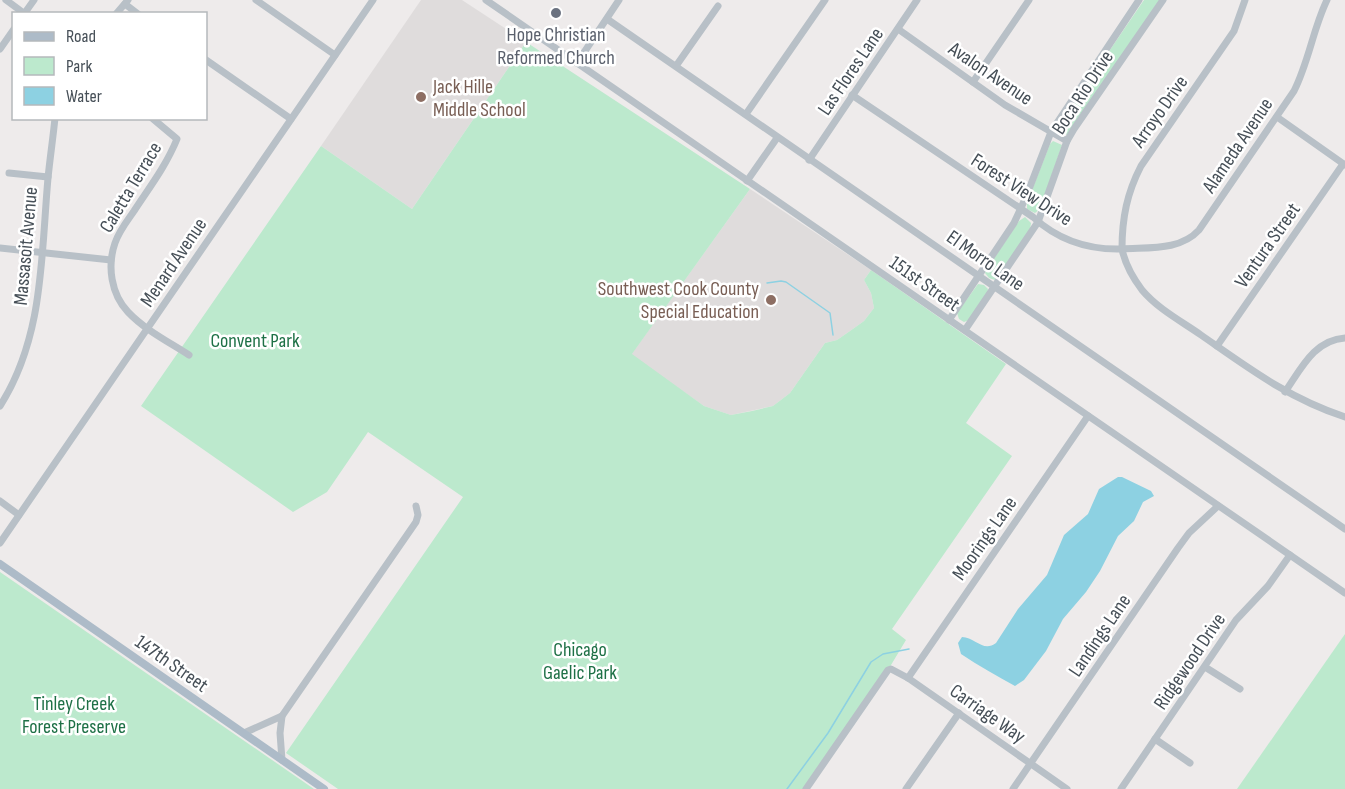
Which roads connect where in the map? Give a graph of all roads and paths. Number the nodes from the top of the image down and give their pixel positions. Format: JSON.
{"nodes":[{"id":1,"x":6,"y":0,"type":"edge"},
{"id":2,"x":256,"y":0,"type":"edge"},
{"id":3,"x":373,"y":0,"type":"edge"},
{"id":4,"x":486,"y":0,"type":"edge"},
{"id":5,"x":620,"y":0,"type":"edge"},
{"id":6,"x":825,"y":0,"type":"edge"},
{"id":7,"x":917,"y":0,"type":"edge"},
{"id":8,"x":1029,"y":0,"type":"edge"},
{"id":9,"x":1139,"y":0,"type":"edge"},
{"id":10,"x":1163,"y":0,"type":"edge"},
{"id":11,"x":1245,"y":0,"type":"edge"},
{"id":12,"x":1327,"y":0,"type":"edge"},
{"id":13,"x":718,"y":6,"type":"dead end"},
{"id":14,"x":24,"y":12,"type":"edge"},
{"id":15,"x":607,"y":19,"type":"junction"},
{"id":16,"x":898,"y":29,"type":"junction"},
{"id":17,"x":12,"y":33,"type":"edge"},
{"id":18,"x":0,"y":49,"type":"edge"},
{"id":19,"x":335,"y":55,"type":"junction"},
{"id":20,"x":207,"y":61,"type":"edge"},
{"id":21,"x":577,"y":63,"type":"junction"},
{"id":22,"x":676,"y":66,"type":"junction"},
{"id":23,"x":973,"y":82,"type":"junction"},
{"id":24,"x":852,"y":95,"type":"junction"},
{"id":25,"x":746,"y":114,"type":"junction"},
{"id":26,"x":1277,"y":117,"type":"junction"},
{"id":27,"x":291,"y":119,"type":"junction"},
{"id":28,"x":55,"y":120,"type":"edge"},
{"id":29,"x":154,"y":120,"type":"edge"},
{"id":30,"x":1051,"y":132,"type":"junction"},
{"id":31,"x":777,"y":138,"type":"junction"},
{"id":32,"x":1067,"y":141,"type":"junction"},
{"id":33,"x":809,"y":160,"type":"junction"},
{"id":34,"x":1344,"y":164,"type":"edge"},
{"id":35,"x":9,"y":172,"type":"dead end"},
{"id":36,"x":48,"y":177,"type":"junction"},
{"id":37,"x":747,"y":181,"type":"junction"},
{"id":38,"x":1021,"y":210,"type":"junction"},
{"id":39,"x":1038,"y":222,"type":"junction"},
{"id":40,"x":0,"y":248,"type":"edge"},
{"id":41,"x":1122,"y":249,"type":"junction"},
{"id":42,"x":44,"y":252,"type":"junction"},
{"id":43,"x":111,"y":260,"type":"junction"},
{"id":44,"x":980,"y":274,"type":"junction"},
{"id":45,"x":994,"y":287,"type":"junction"},
{"id":46,"x":949,"y":320,"type":"junction"},
{"id":47,"x":148,"y":328,"type":"junction"},
{"id":48,"x":964,"y":330,"type":"junction"},
{"id":49,"x":1345,"y":338,"type":"edge"},
{"id":50,"x":1217,"y":346,"type":"junction"},
{"id":51,"x":189,"y":355,"type":"dead end"},
{"id":52,"x":1285,"y":392,"type":"junction"},
{"id":53,"x":0,"y":406,"type":"edge"},
{"id":54,"x":1088,"y":416,"type":"junction"},
{"id":55,"x":1345,"y":417,"type":"edge"},
{"id":56,"x":0,"y":501,"type":"edge"},
{"id":57,"x":416,"y":506,"type":"dead end"},
{"id":58,"x":1218,"y":506,"type":"junction"},
{"id":59,"x":19,"y":515,"type":"junction"},
{"id":60,"x":1345,"y":528,"type":"edge"},
{"id":61,"x":0,"y":543,"type":"edge"},
{"id":62,"x":1290,"y":555,"type":"junction"},
{"id":63,"x":0,"y":564,"type":"edge"},
{"id":64,"x":1345,"y":593,"type":"edge"},
{"id":65,"x":1205,"y":667,"type":"junction"},
{"id":66,"x":908,"y":678,"type":"junction"},
{"id":67,"x":1240,"y":689,"type":"dead end"},
{"id":68,"x":959,"y":713,"type":"junction"},
{"id":69,"x":282,"y":716,"type":"junction"},
{"id":70,"x":244,"y":733,"type":"junction"},
{"id":71,"x":1155,"y":739,"type":"junction"},
{"id":72,"x":282,"y":760,"type":"junction"},
{"id":73,"x":1031,"y":763,"type":"junction"},
{"id":74,"x":1190,"y":763,"type":"dead end"},
{"id":75,"x":324,"y":789,"type":"edge"},
{"id":76,"x":806,"y":789,"type":"edge"},
{"id":77,"x":906,"y":789,"type":"edge"},
{"id":78,"x":1012,"y":789,"type":"edge"},
{"id":79,"x":1067,"y":789,"type":"edge"},
{"id":80,"x":1121,"y":789,"type":"edge"}],
"edges":[{"from":1,"to":14,"type":"street"},
{"from":2,"to":19,"type":"street"},
{"from":3,"to":19,"type":"street","name":"Menard Avenue"},
{"from":4,"to":21,"type":"street","name":"151st Street"},
{"from":5,"to":15,"type":"street"},
{"from":6,"to":25,"type":"street"},
{"from":7,"to":16,"type":"street","name":"Las Flores Lane"},
{"from":8,"to":23,"type":"street"},
{"from":9,"to":30,"type":"street","name":"Boca Rio Drive"},
{"from":10,"to":32,"type":"street","name":"Boca Rio Drive"},
{"from":11,"to":41,"type":"street","name":"Arroyo Drive"},
{"from":12,"to":26,"type":"street","name":"Alameda Avenue"},
{"from":13,"to":22,"type":"street"},
{"from":15,"to":21,"type":"street"},
{"from":15,"to":22,"type":"street","name":"El Morro Lane"},
{"from":16,"to":23,"type":"street","name":"Avalon Avenue"},
{"from":16,"to":24,"type":"street","name":"Las Flores Lane"},
{"from":17,"to":18,"type":"street"},
{"from":19,"to":27,"type":"street","name":"Menard Avenue"},
{"from":20,"to":27,"type":"street"},
{"from":21,"to":37,"type":"street","name":"151st Street"},
{"from":22,"to":25,"type":"street","name":"El Morro Lane"},
{"from":23,"to":30,"type":"street","name":"Avalon Avenue"},
{"from":24,"to":33,"type":"street","name":"Las Flores Lane"},
{"from":24,"to":38,"type":"street","name":"Forest View Drive"},
{"from":25,"to":31,"type":"street","name":"El Morro Lane"},
{"from":26,"to":34,"type":"street"},
{"from":26,"to":41,"type":"street","name":"Alameda Avenue"},
{"from":27,"to":47,"type":"street","name":"Menard Avenue"},
{"from":28,"to":36,"type":"street","name":"Massasoit Avenue"},
{"from":29,"to":43,"type":"street","name":"Caletta Terrace"},
{"from":30,"to":32,"type":"street","name":"Avalon Avenue"},
{"from":30,"to":38,"type":"street","name":"Boca Rio Drive"},
{"from":31,"to":33,"type":"street","name":"El Morro Lane"},
{"from":31,"to":37,"type":"street"},
{"from":32,"to":39,"type":"street","name":"Boca Rio Drive"},
{"from":33,"to":44,"type":"street","name":"El Morro Lane"},
{"from":34,"to":50,"type":"street","name":"Ventura Street"},
{"from":35,"to":36,"type":"street"},
{"from":36,"to":42,"type":"street","name":"Massasoit Avenue"},
{"from":37,"to":46,"type":"street","name":"151st Street"},
{"from":38,"to":39,"type":"street","name":"Forest View Drive"},
{"from":38,"to":44,"type":"street","name":"Boca Rio Drive"},
{"from":39,"to":41,"type":"street","name":"Forest View Drive"},
{"from":39,"to":45,"type":"street","name":"Boca Rio Drive"},
{"from":40,"to":42,"type":"street"},
{"from":41,"to":50,"type":"street"},
{"from":42,"to":43,"type":"street"},
{"from":42,"to":53,"type":"street","name":"Massasoit Avenue"},
{"from":43,"to":47,"type":"street","name":"Caletta Terrace"},
{"from":44,"to":45,"type":"street","name":"El Morro Lane"},
{"from":44,"to":46,"type":"street","name":"Boca Rio Drive"},
{"from":45,"to":48,"type":"street","name":"Boca Rio Drive"},
{"from":45,"to":60,"type":"street","name":"El Morro Lane"},
{"from":46,"to":48,"type":"street","name":"151st Street"},
{"from":47,"to":51,"type":"street","name":"Caletta Terrace"},
{"from":47,"to":59,"type":"street","name":"Menard Avenue"},
{"from":48,"to":54,"type":"street","name":"151st Street"},
{"from":49,"to":52,"type":"street"},
{"from":50,"to":52,"type":"street"},
{"from":52,"to":55,"type":"street"},
{"from":54,"to":58,"type":"street","name":"151st Street"},
{"from":54,"to":66,"type":"street","name":"Moorings Lane"},
{"from":56,"to":59,"type":"street"},
{"from":57,"to":69,"type":"street"},
{"from":58,"to":62,"type":"street","name":"151st Street"},
{"from":58,"to":73,"type":"street","name":"Landings Lane"},
{"from":59,"to":61,"type":"street","name":"Menard Avenue"},
{"from":62,"to":64,"type":"street","name":"151st Street"},
{"from":62,"to":65,"type":"street","name":"Ridgewood Drive"},
{"from":63,"to":70,"type":"main road","name":"147th Street"},
{"from":65,"to":67,"type":"street"},
{"from":65,"to":71,"type":"street","name":"Ridgewood Drive"},
{"from":66,"to":68,"type":"street","name":"Carriage Way"},
{"from":66,"to":76,"type":"street","name":"Carriage Way"},
{"from":68,"to":73,"type":"street","name":"Carriage Way"},
{"from":68,"to":77,"type":"street"},
{"from":69,"to":70,"type":"street"},
{"from":69,"to":72,"type":"street"},
{"from":70,"to":72,"type":"main road","name":"147th Street"},
{"from":71,"to":74,"type":"street"},
{"from":71,"to":80,"type":"street","name":"Ridgewood Drive"},
{"from":72,"to":75,"type":"main road","name":"147th Street"},
{"from":73,"to":78,"type":"street","name":"Landings Lane"},
{"from":73,"to":79,"type":"street","name":"Carriage Way"}]}
